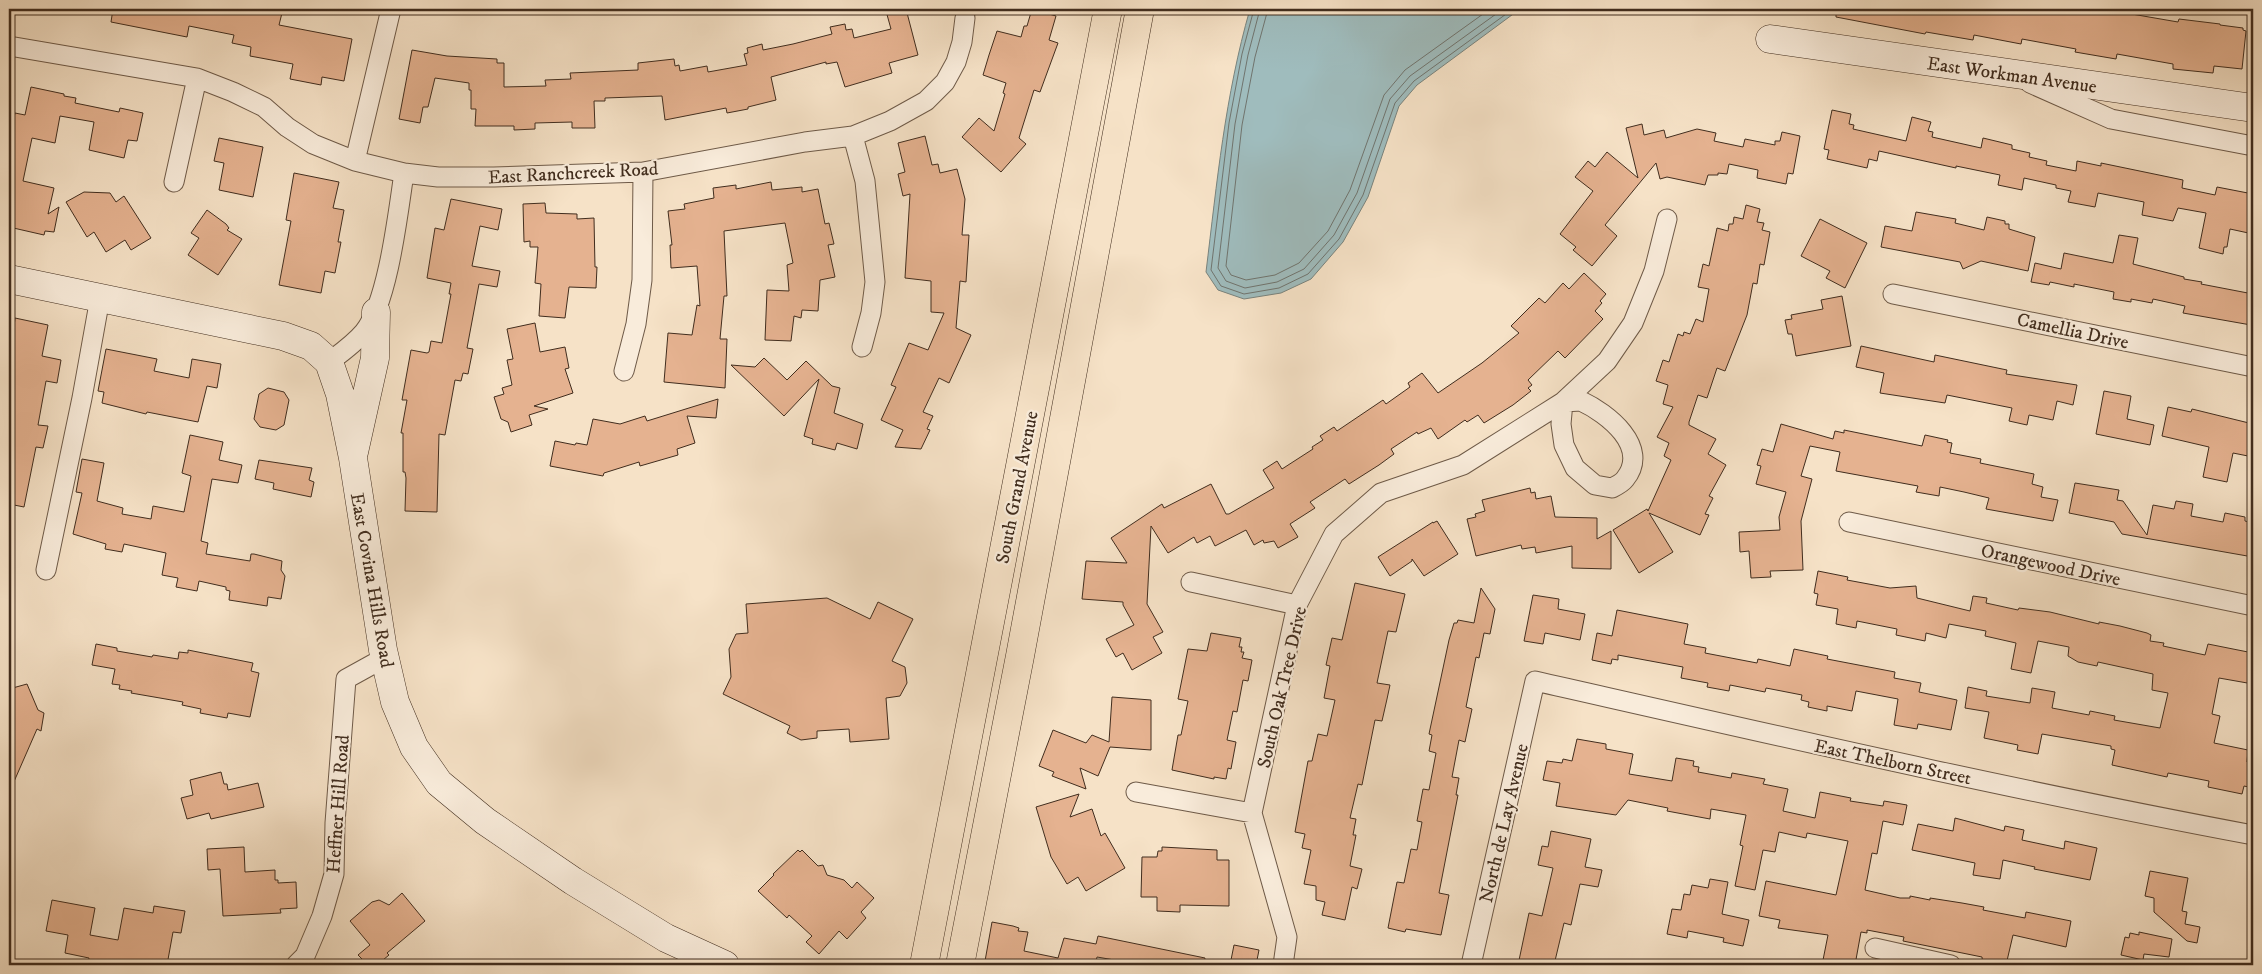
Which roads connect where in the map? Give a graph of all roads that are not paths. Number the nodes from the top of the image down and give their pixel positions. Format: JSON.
{"nodes":[{"id":1,"x":391,"y":9,"type":"edge"},
{"id":2,"x":1108,"y":9,"type":"edge"},
{"id":3,"x":1140,"y":9,"type":"edge"},
{"id":4,"x":965,"y":18,"type":"dead end"},
{"id":5,"x":1770,"y":39,"type":"dead end"},
{"id":6,"x":9,"y":46,"type":"edge"},
{"id":7,"x":2010,"y":74,"type":"junction"},
{"id":8,"x":197,"y":78,"type":"junction"},
{"id":9,"x":2253,"y":108,"type":"edge"},
{"id":10,"x":854,"y":136,"type":"junction"},
{"id":11,"x":2253,"y":146,"type":"edge"},
{"id":12,"x":355,"y":161,"type":"junction"},
{"id":13,"x":642,"y":172,"type":"junction"},
{"id":14,"x":404,"y":173,"type":"junction"},
{"id":15,"x":174,"y":182,"type":"dead end"},
{"id":16,"x":1667,"y":219,"type":"dead end"},
{"id":17,"x":9,"y":279,"type":"edge"},
{"id":18,"x":1893,"y":294,"type":"dead end"},
{"id":19,"x":100,"y":298,"type":"junction"},
{"id":20,"x":376,"y":312,"type":"junction"},
{"id":21,"x":862,"y":347,"type":"dead end"},
{"id":22,"x":328,"y":362,"type":"junction"},
{"id":23,"x":2253,"y":367,"type":"edge"},
{"id":24,"x":624,"y":371,"type":"dead end"},
{"id":25,"x":1563,"y":402,"type":"junction"},
{"id":26,"x":353,"y":458,"type":"junction"},
{"id":27,"x":1849,"y":522,"type":"dead end"},
{"id":28,"x":46,"y":570,"type":"dead end"},
{"id":29,"x":1191,"y":582,"type":"dead end"},
{"id":30,"x":1297,"y":605,"type":"junction"},
{"id":31,"x":2253,"y":606,"type":"edge"},
{"id":32,"x":384,"y":658,"type":"junction"},
{"id":33,"x":1535,"y":681,"type":"joint"},
{"id":34,"x":1136,"y":792,"type":"dead end"},
{"id":35,"x":1252,"y":813,"type":"junction"},
{"id":36,"x":2253,"y":835,"type":"edge"},
{"id":37,"x":1875,"y":948,"type":"dead end"},
{"id":38,"x":296,"y":965,"type":"edge"},
{"id":39,"x":725,"y":965,"type":"edge"},
{"id":40,"x":924,"y":965,"type":"edge"},
{"id":41,"x":960,"y":965,"type":"edge"},
{"id":42,"x":1283,"y":965,"type":"edge"},
{"id":43,"x":1471,"y":965,"type":"edge"},
{"id":44,"x":1951,"y":965,"type":"edge"}],
"edges":[{"from":1,"to":12,"type":"street"},
{"from":2,"to":40,"type":"main road","name":"South Grand Avenue"},
{"from":3,"to":41,"type":"main road","name":"South Grand Avenue"},
{"from":4,"to":10,"type":"street","name":"East Ranchcreek Road"},
{"from":5,"to":7,"type":"street","name":"East Workman Avenue"},
{"from":6,"to":8,"type":"street","name":"East Ranchcreek Road"},
{"from":7,"to":9,"type":"street","name":"East Workman Avenue"},
{"from":7,"to":11,"type":"street"},
{"from":8,"to":12,"type":"street","name":"East Ranchcreek Road"},
{"from":8,"to":15,"type":"street"},
{"from":10,"to":13,"type":"street","name":"East Ranchcreek Road"},
{"from":10,"to":21,"type":"street"},
{"from":12,"to":14,"type":"street","name":"East Ranchcreek Road"},
{"from":13,"to":14,"type":"street","name":"East Ranchcreek Road"},
{"from":13,"to":24,"type":"street"},
{"from":14,"to":20,"type":"street"},
{"from":16,"to":25,"type":"street","name":"South Oak Tree Drive"},
{"from":17,"to":19,"type":"street","name":"East Covina Hills Road"},
{"from":18,"to":23,"type":"street","name":"Camellia Drive"},
{"from":19,"to":22,"type":"street","name":"East Covina Hills Road"},
{"from":19,"to":28,"type":"street"},
{"from":20,"to":22,"type":"street"},
{"from":20,"to":26,"type":"street"},
{"from":22,"to":26,"type":"street","name":"East Covina Hills Road"},
{"from":25,"to":25,"type":"street"},
{"from":25,"to":30,"type":"street","name":"South Oak Tree Drive"},
{"from":26,"to":32,"type":"street","name":"East Covina Hills Road"},
{"from":27,"to":31,"type":"street","name":"Orangewood Drive"},
{"from":29,"to":30,"type":"street"},
{"from":30,"to":35,"type":"street","name":"South Oak Tree Drive"},
{"from":32,"to":38,"type":"street","name":"Heffner Hill Road"},
{"from":32,"to":39,"type":"street","name":"East Covina Hills Road"},
{"from":33,"to":36,"type":"street","name":"East Thelborn Street"},
{"from":33,"to":43,"type":"street","name":"North de Lay Avenue"},
{"from":34,"to":35,"type":"street"},
{"from":35,"to":42,"type":"street","name":"South Oak Tree Drive"},
{"from":37,"to":44,"type":"street"}]}
